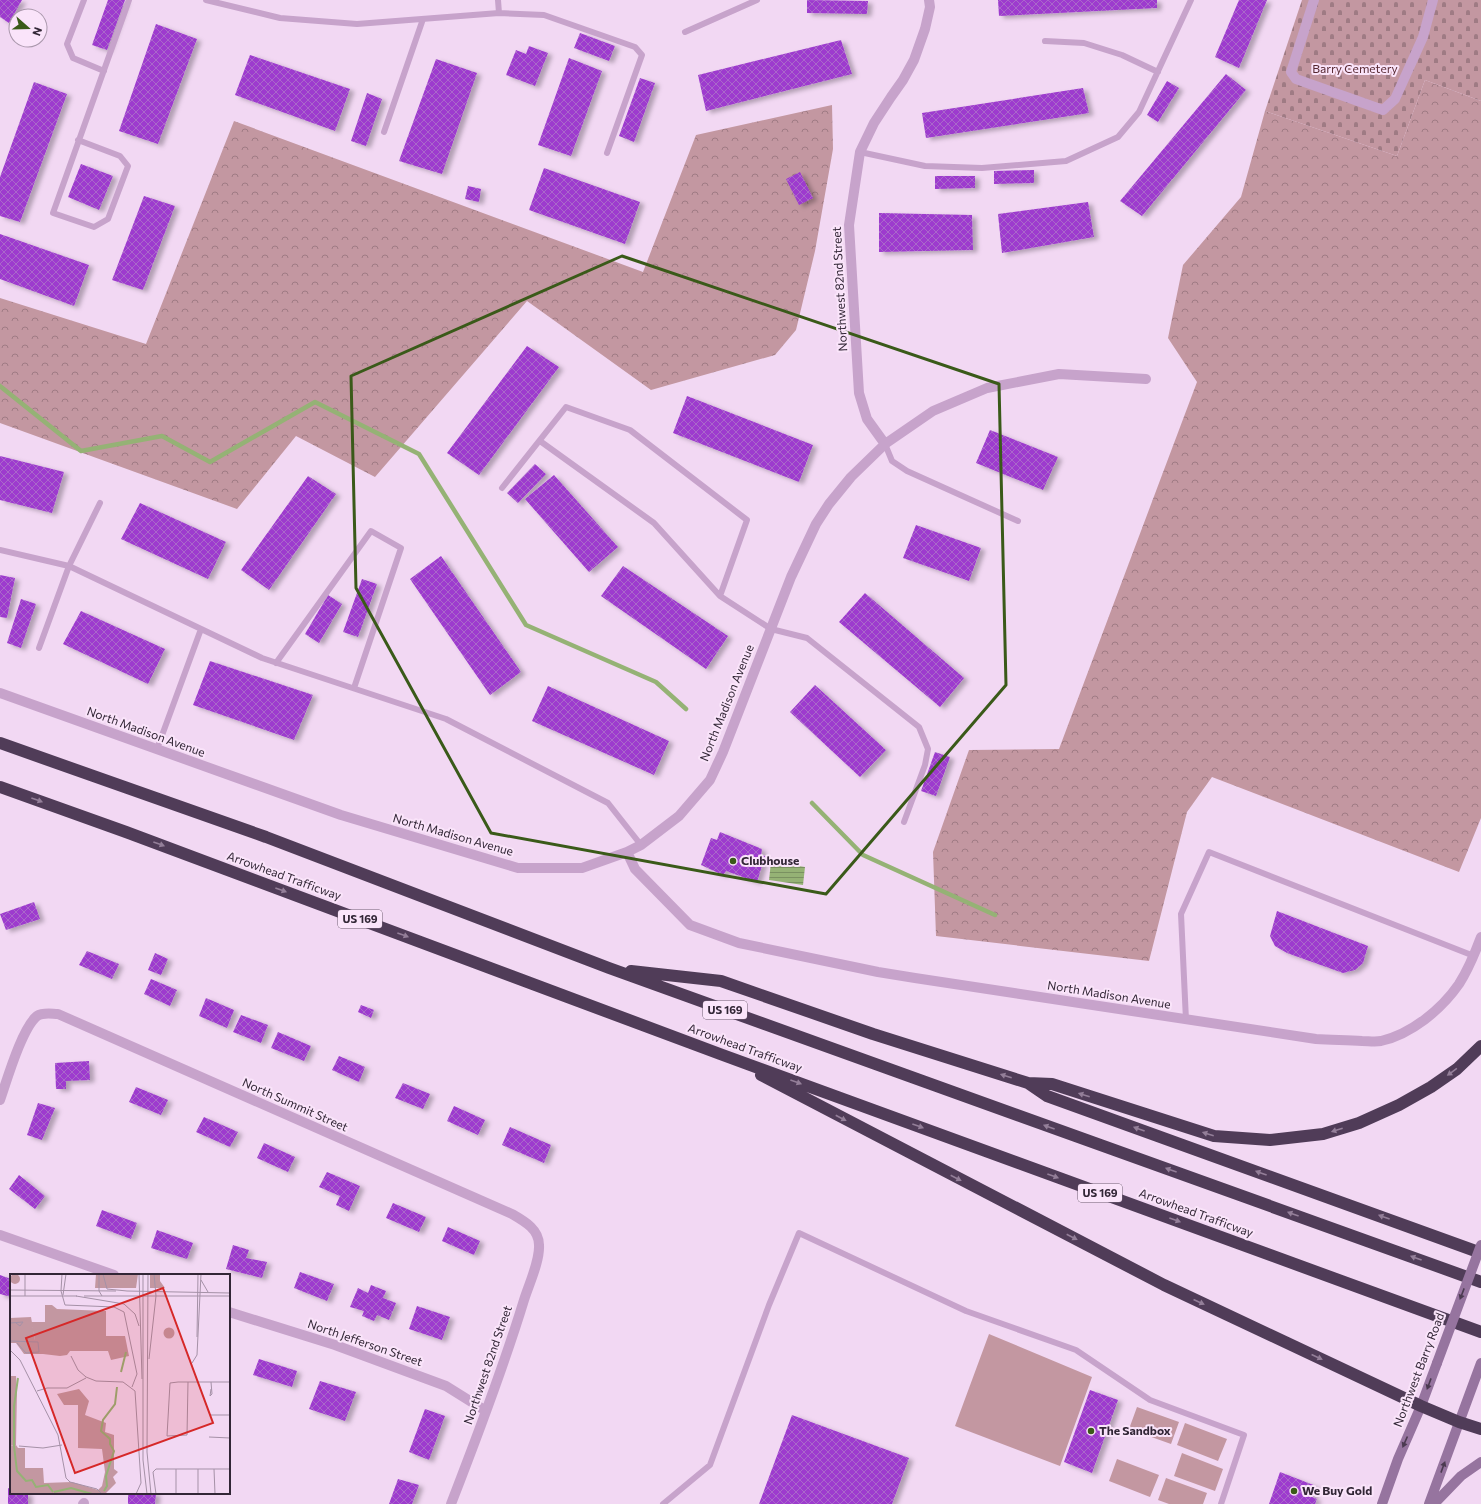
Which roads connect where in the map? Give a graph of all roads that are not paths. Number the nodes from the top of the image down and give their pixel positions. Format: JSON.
{"nodes":[{"id":1,"x":84,"y":0,"type":"edge"},
{"id":2,"x":129,"y":0,"type":"edge"},
{"id":3,"x":206,"y":0,"type":"edge"},
{"id":4,"x":498,"y":0,"type":"edge"},
{"id":5,"x":757,"y":0,"type":"edge"},
{"id":6,"x":929,"y":0,"type":"edge"},
{"id":7,"x":1191,"y":0,"type":"edge"},
{"id":8,"x":1314,"y":0,"type":"edge"},
{"id":9,"x":1433,"y":0,"type":"edge"},
{"id":10,"x":499,"y":13,"type":"junction"},
{"id":11,"x":423,"y":19,"type":"junction"},
{"id":12,"x":685,"y":32,"type":"dead end"},
{"id":13,"x":1045,"y":41,"type":"dead end"},
{"id":14,"x":104,"y":71,"type":"junction"},
{"id":15,"x":1158,"y":72,"type":"junction"},
{"id":16,"x":384,"y":132,"type":"dead end"},
{"id":17,"x":78,"y":140,"type":"junction"},
{"id":18,"x":860,"y":152,"type":"junction"},
{"id":19,"x":606,"y":153,"type":"dead end"},
{"id":20,"x":1146,"y":379,"type":"dead end"},
{"id":21,"x":540,"y":441,"type":"junction"},
{"id":22,"x":885,"y":444,"type":"junction"},
{"id":23,"x":502,"y":488,"type":"dead end"},
{"id":24,"x":100,"y":503,"type":"dead end"},
{"id":25,"x":1018,"y":521,"type":"dead end"},
{"id":26,"x":0,"y":550,"type":"edge"},
{"id":27,"x":69,"y":566,"type":"junction"},
{"id":28,"x":720,"y":596,"type":"junction"},
{"id":29,"x":201,"y":629,"type":"junction"},
{"id":30,"x":771,"y":629,"type":"junction"},
{"id":31,"x":39,"y":648,"type":"dead end"},
{"id":32,"x":276,"y":663,"type":"junction"},
{"id":33,"x":354,"y":688,"type":"junction"},
{"id":34,"x":0,"y":693,"type":"edge"},
{"id":35,"x":0,"y":743,"type":"edge"},
{"id":36,"x":157,"y":749,"type":"junction"},
{"id":37,"x":0,"y":787,"type":"edge"},
{"id":38,"x":904,"y":822,"type":"dead end"},
{"id":39,"x":641,"y":845,"type":"junction"},
{"id":40,"x":627,"y":852,"type":"junction"},
{"id":41,"x":1481,"y":937,"type":"edge"},
{"id":42,"x":1474,"y":956,"type":"junction"},
{"id":43,"x":609,"y":968,"type":"junction"},
{"id":44,"x":1186,"y":1020,"type":"junction"},
{"id":45,"x":1481,"y":1046,"type":"edge"},
{"id":46,"x":720,"y":1054,"type":"junction"},
{"id":47,"x":1028,"y":1083,"type":"junction"},
{"id":48,"x":0,"y":1100,"type":"edge"},
{"id":49,"x":536,"y":1233,"type":"joint"},
{"id":50,"x":0,"y":1235,"type":"edge"},
{"id":51,"x":1481,"y":1245,"type":"edge"},
{"id":52,"x":1481,"y":1253,"type":"edge"},
{"id":53,"x":111,"y":1274,"type":"edge"},
{"id":54,"x":1481,"y":1282,"type":"edge"},
{"id":55,"x":230,"y":1312,"type":"edge"},
{"id":56,"x":1481,"y":1332,"type":"edge"},
{"id":57,"x":1481,"y":1363,"type":"edge"},
{"id":58,"x":1421,"y":1406,"type":"junction"},
{"id":59,"x":486,"y":1411,"type":"junction"},
{"id":60,"x":1459,"y":1422,"type":"junction"},
{"id":61,"x":1481,"y":1429,"type":"edge"},
{"id":62,"x":1481,"y":1462,"type":"edge"},
{"id":63,"x":451,"y":1504,"type":"edge"},
{"id":64,"x":664,"y":1504,"type":"edge"},
{"id":65,"x":1221,"y":1504,"type":"edge"},
{"id":66,"x":1382,"y":1504,"type":"edge"},
{"id":67,"x":1429,"y":1504,"type":"edge"},
{"id":68,"x":1434,"y":1504,"type":"edge"}],
"edges":[{"from":1,"to":14,"type":"lane"},
{"from":2,"to":14,"type":"lane"},
{"from":3,"to":11,"type":"lane"},
{"from":4,"to":10,"type":"lane"},
{"from":5,"to":12,"type":"lane"},
{"from":6,"to":18,"type":"street","name":"Northwest 82nd Street"},
{"from":7,"to":15,"type":"lane"},
{"from":8,"to":9,"type":"street"},
{"from":10,"to":11,"type":"lane"},
{"from":10,"to":19,"type":"lane"},
{"from":11,"to":16,"type":"lane"},
{"from":13,"to":15,"type":"lane"},
{"from":14,"to":17,"type":"lane"},
{"from":15,"to":18,"type":"lane"},
{"from":17,"to":17,"type":"lane"},
{"from":18,"to":22,"type":"street","name":"Northwest 82nd Street"},
{"from":20,"to":22,"type":"street","name":"North Madison Avenue"},
{"from":21,"to":23,"type":"lane"},
{"from":21,"to":28,"type":"lane"},
{"from":21,"to":28,"type":"lane"},
{"from":22,"to":25,"type":"lane"},
{"from":22,"to":30,"type":"street","name":"North Madison Avenue"},
{"from":24,"to":27,"type":"lane"},
{"from":26,"to":27,"type":"lane"},
{"from":27,"to":29,"type":"lane"},
{"from":27,"to":31,"type":"lane"},
{"from":28,"to":30,"type":"lane"},
{"from":29,"to":32,"type":"lane"},
{"from":29,"to":36,"type":"lane"},
{"from":30,"to":38,"type":"lane"},
{"from":30,"to":39,"type":"street","name":"North Madison Avenue"},
{"from":32,"to":33,"type":"lane"},
{"from":32,"to":33,"type":"lane"},
{"from":33,"to":39,"type":"lane"},
{"from":34,"to":36,"type":"street","name":"North Madison Avenue"},
{"from":35,"to":43,"type":"highway","number":"US 169"},
{"from":36,"to":40,"type":"street","name":"North Madison Avenue"},
{"from":37,"to":46,"type":"highway","name":"Arrowhead Trafficway","number":"US 169","one_way":true},
{"from":39,"to":40,"type":"street","name":"North Madison Avenue"},
{"from":40,"to":44,"type":"street","name":"North Madison Avenue"},
{"from":41,"to":42,"type":"street","name":"North Madison Avenue"},
{"from":42,"to":44,"type":"street","name":"North Madison Avenue"},
{"from":42,"to":44,"type":"lane"},
{"from":47,"to":43,"type":"highway","one_way":true},
{"from":54,"to":43,"type":"highway","number":"US 169","one_way":true},
{"from":45,"to":47,"type":"highway","one_way":true},
{"from":46,"to":56,"type":"highway","name":"Arrowhead Trafficway","number":"US 169","one_way":true},
{"from":46,"to":58,"type":"highway","one_way":true},
{"from":52,"to":47,"type":"highway","one_way":true},
{"from":48,"to":49,"type":"street","name":"North Summit Street"},
{"from":49,"to":59,"type":"street","name":"Northwest 82nd Street"},
{"from":50,"to":53,"type":"street"},
{"from":51,"to":58,"type":"main road","name":"Northwest Barry Road","one_way":true,"bridge":true},
{"from":55,"to":59,"type":"street","name":"North Jefferson Street"},
{"from":57,"to":60,"type":"main road"},
{"from":58,"to":60,"type":"highway"},
{"from":58,"to":66,"type":"main road","name":"Northwest Barry Road","one_way":true},
{"from":59,"to":63,"type":"street","name":"Northwest 82nd Street"},
{"from":60,"to":61,"type":"highway"},
{"from":67,"to":60,"type":"main road","one_way":true},
{"from":62,"to":68,"type":"main road"},
{"from":64,"to":65,"type":"lane"}]}
